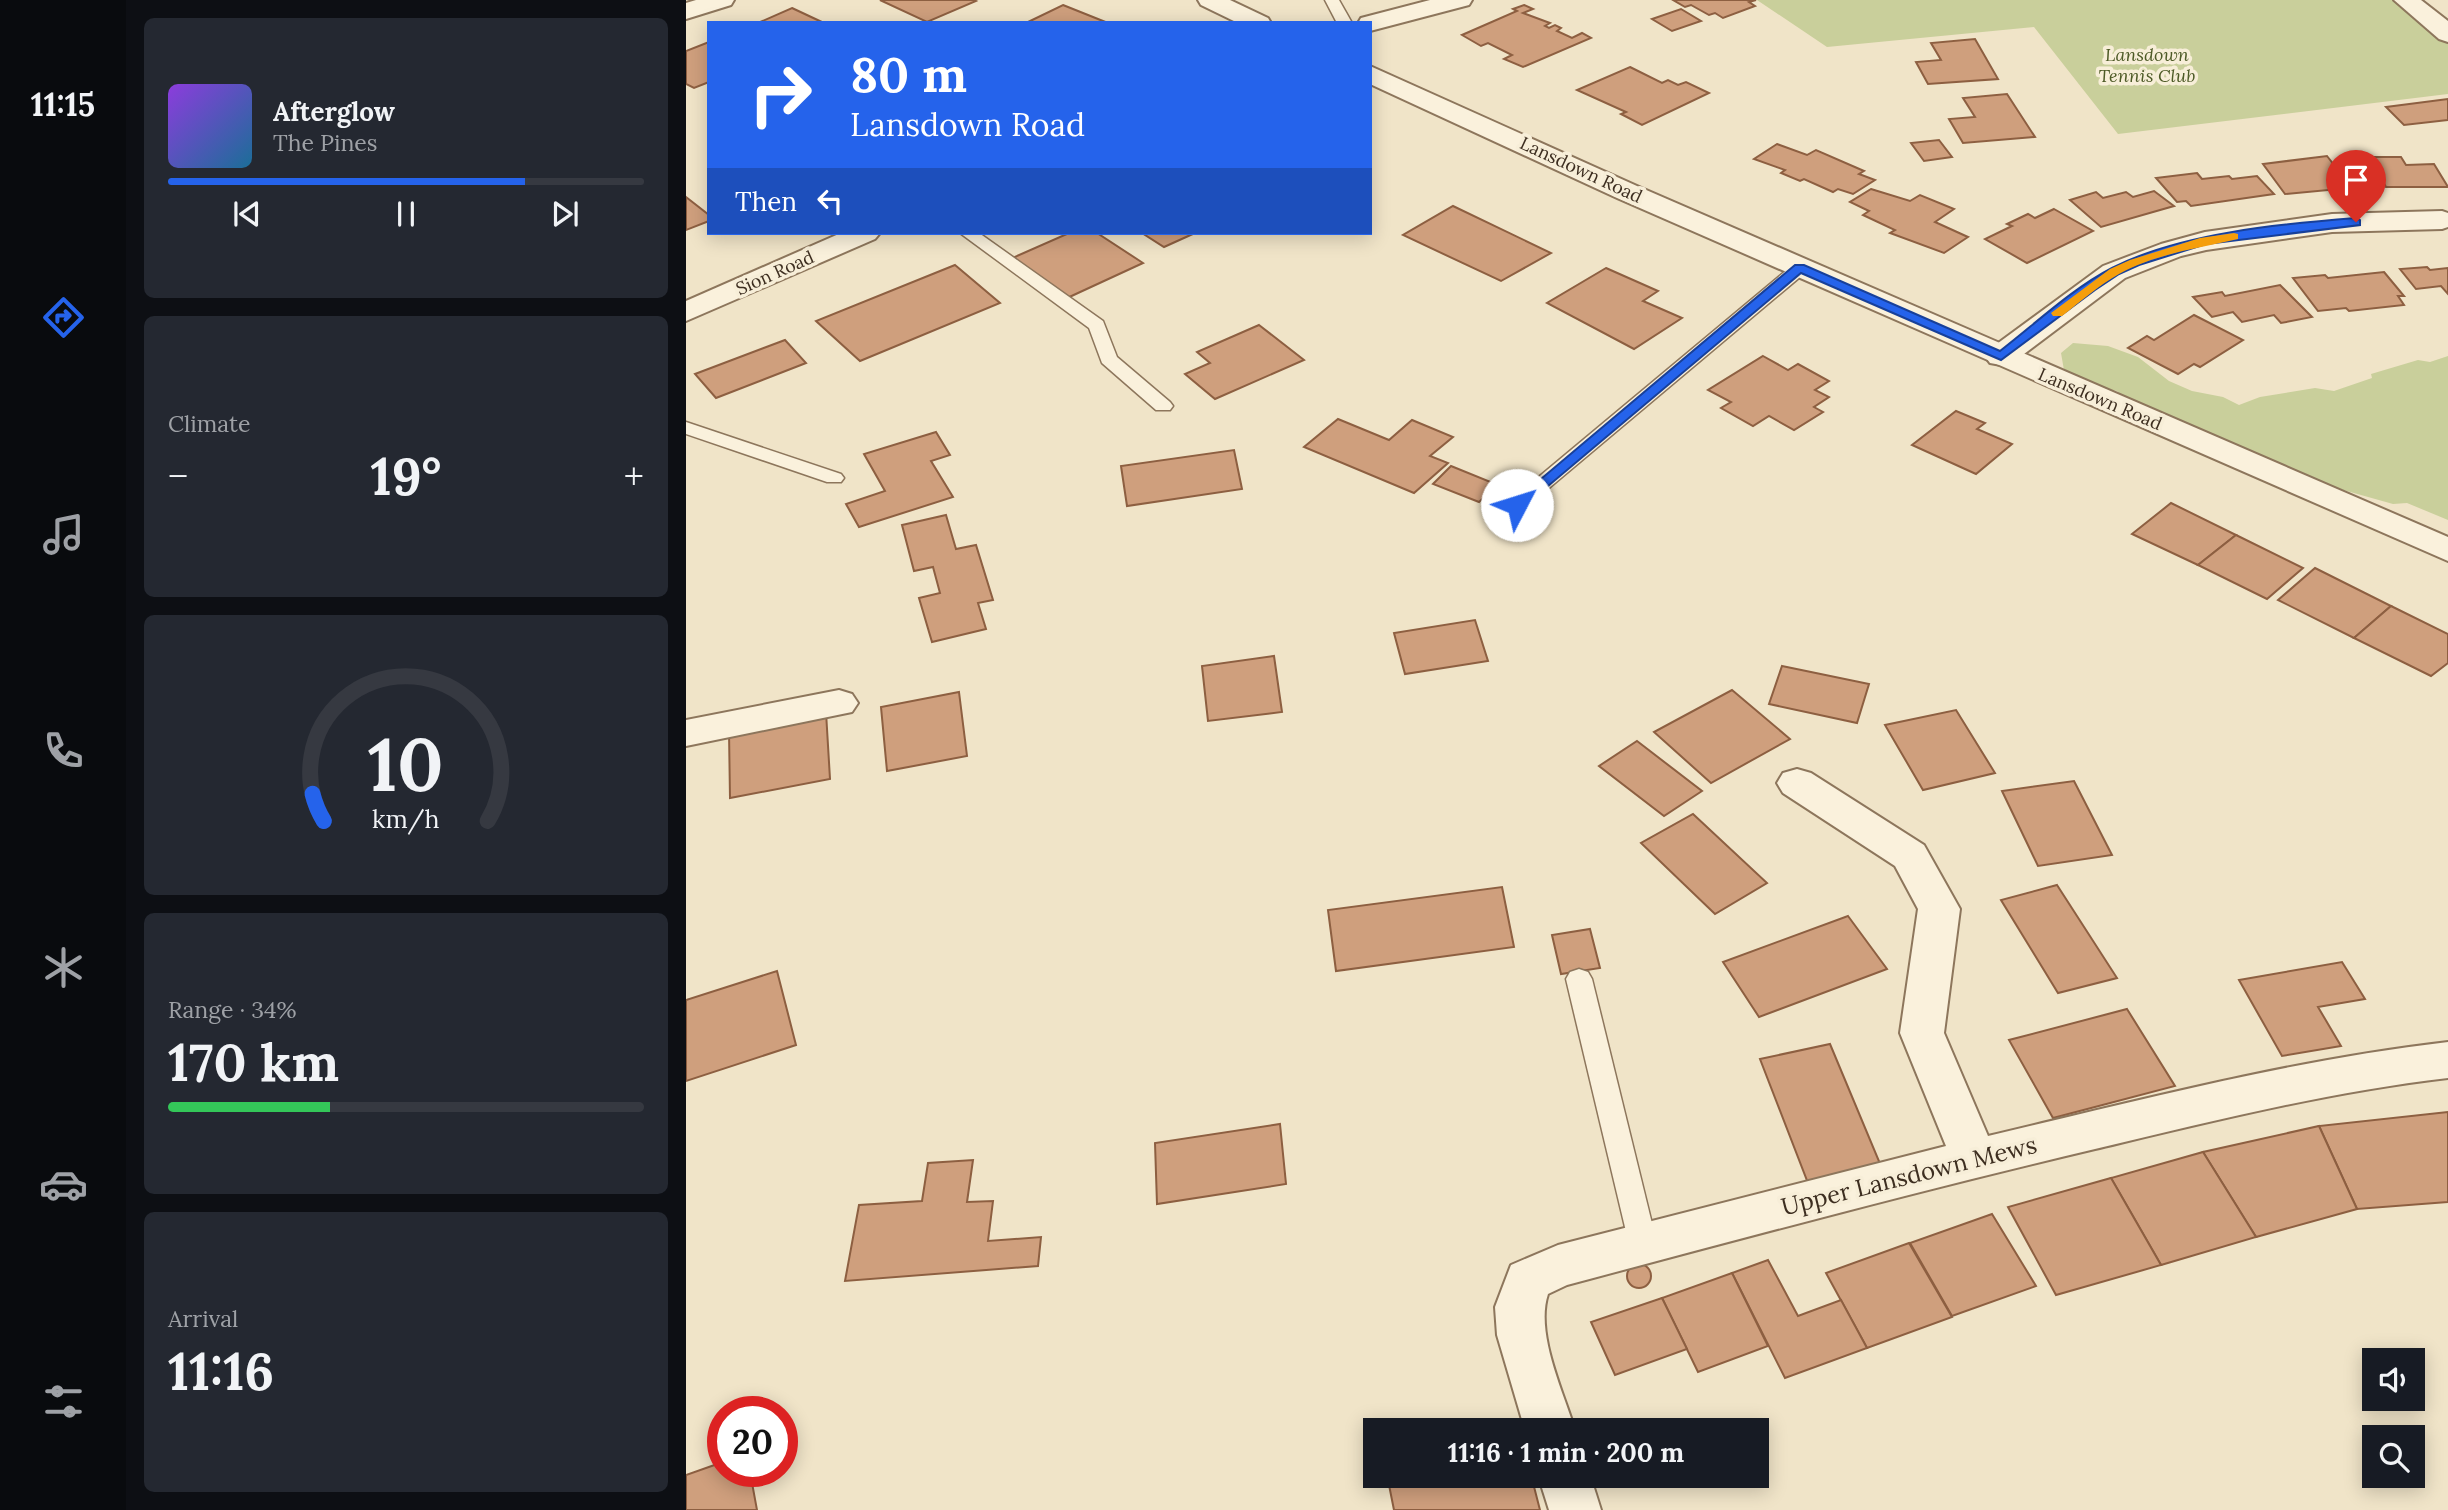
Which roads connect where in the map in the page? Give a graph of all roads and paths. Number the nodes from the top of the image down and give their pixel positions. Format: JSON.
{"nodes":[{"id":1,"x":722,"y":0,"type":"edge"},
{"id":2,"x":1210,"y":0,"type":"edge"},
{"id":3,"x":1332,"y":0,"type":"edge"},
{"id":4,"x":1460,"y":0,"type":"edge"},
{"id":5,"x":2406,"y":0,"type":"edge"},
{"id":6,"x":686,"y":11,"type":"edge"},
{"id":7,"x":1255,"y":21,"type":"edge"},
{"id":8,"x":1344,"y":21,"type":"edge"},
{"id":9,"x":1372,"y":22,"type":"edge"},
{"id":10,"x":2448,"y":34,"type":"edge"},
{"id":11,"x":1372,"y":75,"type":"edge"},
{"id":12,"x":2442,"y":220,"type":"dead end"},
{"id":13,"x":2381,"y":221,"type":"junction"},
{"id":14,"x":860,"y":235,"type":"edge"},
{"id":15,"x":971,"y":235,"type":"edge"},
{"id":16,"x":2400,"y":246,"type":"dead end"},
{"id":17,"x":1800,"y":268,"type":"junction"},
{"id":18,"x":686,"y":312,"type":"edge"},
{"id":19,"x":2001,"y":356,"type":"junction"},
{"id":20,"x":1163,"y":406,"type":"dead end"},
{"id":21,"x":686,"y":428,"type":"edge"},
{"id":22,"x":834,"y":478,"type":"dead end"},
{"id":23,"x":1517,"y":505,"type":"dead end"},
{"id":24,"x":2448,"y":550,"type":"edge"},
{"id":25,"x":839,"y":703,"type":"dead end"},
{"id":26,"x":686,"y":733,"type":"edge"},
{"id":27,"x":1797,"y":783,"type":"dead end"},
{"id":28,"x":1579,"y":979,"type":"dead end"},
{"id":29,"x":2448,"y":1060,"type":"edge"},
{"id":30,"x":1974,"y":1158,"type":"junction"},
{"id":31,"x":1643,"y":1244,"type":"junction"},
{"id":32,"x":1546,"y":1418,"type":"edge"},
{"id":33,"x":1568,"y":1488,"type":"edge"},
{"id":34,"x":1575,"y":1510,"type":"edge"}],
"edges":[{"from":1,"to":6,"type":"street"},
{"from":2,"to":7,"type":"street"},
{"from":3,"to":8,"type":"lane"},
{"from":4,"to":9,"type":"street"},
{"from":5,"to":10,"type":"street"},
{"from":11,"to":17,"type":"street","name":"Lansdown Road"},
{"from":12,"to":13,"type":"street"},
{"from":13,"to":16,"type":"street"},
{"from":13,"to":19,"type":"street"},
{"from":14,"to":18,"type":"street","name":"Sion Road"},
{"from":15,"to":20,"type":"lane"},
{"from":17,"to":19,"type":"street","name":"Lansdown Road"},
{"from":17,"to":23,"type":"lane"},
{"from":19,"to":24,"type":"street","name":"Lansdown Road"},
{"from":21,"to":22,"type":"lane"},
{"from":25,"to":26,"type":"street"},
{"from":27,"to":30,"type":"street"},
{"from":28,"to":31,"type":"lane"},
{"from":29,"to":30,"type":"street","name":"Upper Lansdown Mews"},
{"from":30,"to":31,"type":"street","name":"Upper Lansdown Mews"},
{"from":31,"to":32,"type":"street","name":"Upper Lansdown Mews"},
{"from":33,"to":34,"type":"street"}]}
